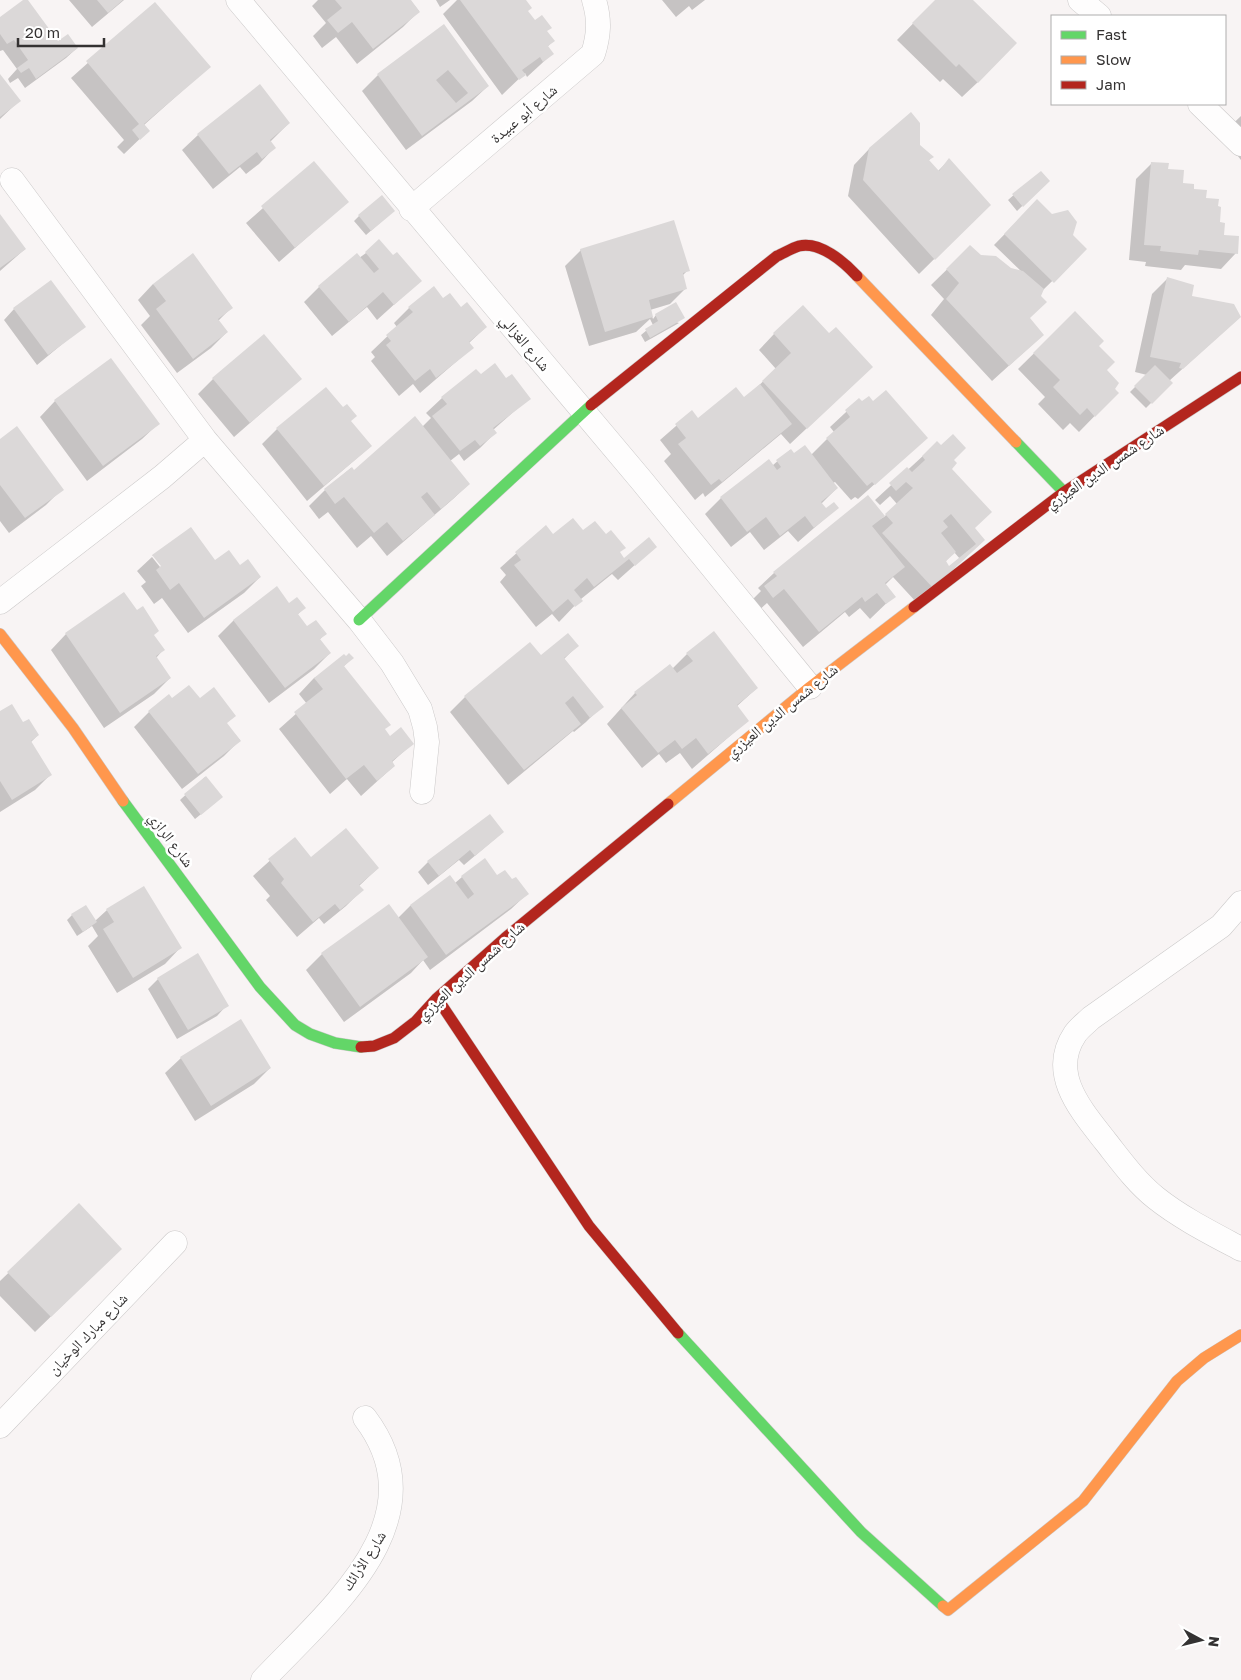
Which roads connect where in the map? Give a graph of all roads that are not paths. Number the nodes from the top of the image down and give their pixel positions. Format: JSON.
{"nodes":[{"id":1,"x":238,"y":0,"type":"edge"},
{"id":2,"x":594,"y":0,"type":"edge"},
{"id":3,"x":1080,"y":0,"type":"edge"},
{"id":4,"x":1098,"y":15,"type":"edge"},
{"id":5,"x":1201,"y":105,"type":"edge"},
{"id":6,"x":1241,"y":144,"type":"edge"},
{"id":7,"x":12,"y":180,"type":"dead end"},
{"id":8,"x":411,"y":209,"type":"junction"},
{"id":9,"x":1241,"y":377,"type":"edge"},
{"id":10,"x":583,"y":411,"type":"junction"},
{"id":11,"x":205,"y":440,"type":"junction"},
{"id":12,"x":1064,"y":492,"type":"junction"},
{"id":13,"x":0,"y":602,"type":"edge"},
{"id":14,"x":359,"y":620,"type":"junction"},
{"id":15,"x":0,"y":634,"type":"edge"},
{"id":16,"x":810,"y":688,"type":"junction"},
{"id":17,"x":422,"y":792,"type":"dead end"},
{"id":18,"x":1241,"y":904,"type":"edge"},
{"id":19,"x":437,"y":998,"type":"junction"},
{"id":20,"x":335,"y":1042,"type":"joint"},
{"id":21,"x":175,"y":1243,"type":"dead end"},
{"id":22,"x":1241,"y":1249,"type":"edge"},
{"id":23,"x":1241,"y":1335,"type":"edge"},
{"id":24,"x":365,"y":1418,"type":"dead end"},
{"id":25,"x":0,"y":1426,"type":"edge"},
{"id":26,"x":263,"y":1680,"type":"edge"}],
"edges":[{"from":1,"to":8,"type":"street","name":"شارع الغزالي"},
{"from":2,"to":8,"type":"street","name":"شارع أبو عبيدة"},
{"from":3,"to":4,"type":"street"},
{"from":5,"to":6,"type":"street"},
{"from":7,"to":11,"type":"street"},
{"from":8,"to":10,"type":"street","name":"شارع الغزالي"},
{"from":9,"to":12,"type":"street","name":"شارع شمس الدين العيزري"},
{"from":10,"to":12,"type":"street"},
{"from":10,"to":14,"type":"street"},
{"from":10,"to":16,"type":"street","name":"شارع الغزالي"},
{"from":11,"to":13,"type":"street"},
{"from":11,"to":14,"type":"street"},
{"from":12,"to":16,"type":"street","name":"شارع شمس الدين العيزري"},
{"from":14,"to":17,"type":"street"},
{"from":15,"to":20,"type":"street","name":"شارع الرازي"},
{"from":16,"to":19,"type":"street","name":"شارع شمس الدين العيزري"},
{"from":18,"to":22,"type":"street"},
{"from":19,"to":20,"type":"street","name":"شارع شمس الدين العيزري"},
{"from":19,"to":23,"type":"street"},
{"from":21,"to":25,"type":"street","name":"شارع مبارك الوخيان"},
{"from":24,"to":26,"type":"street","name":"شارع الأرائك"}]}
